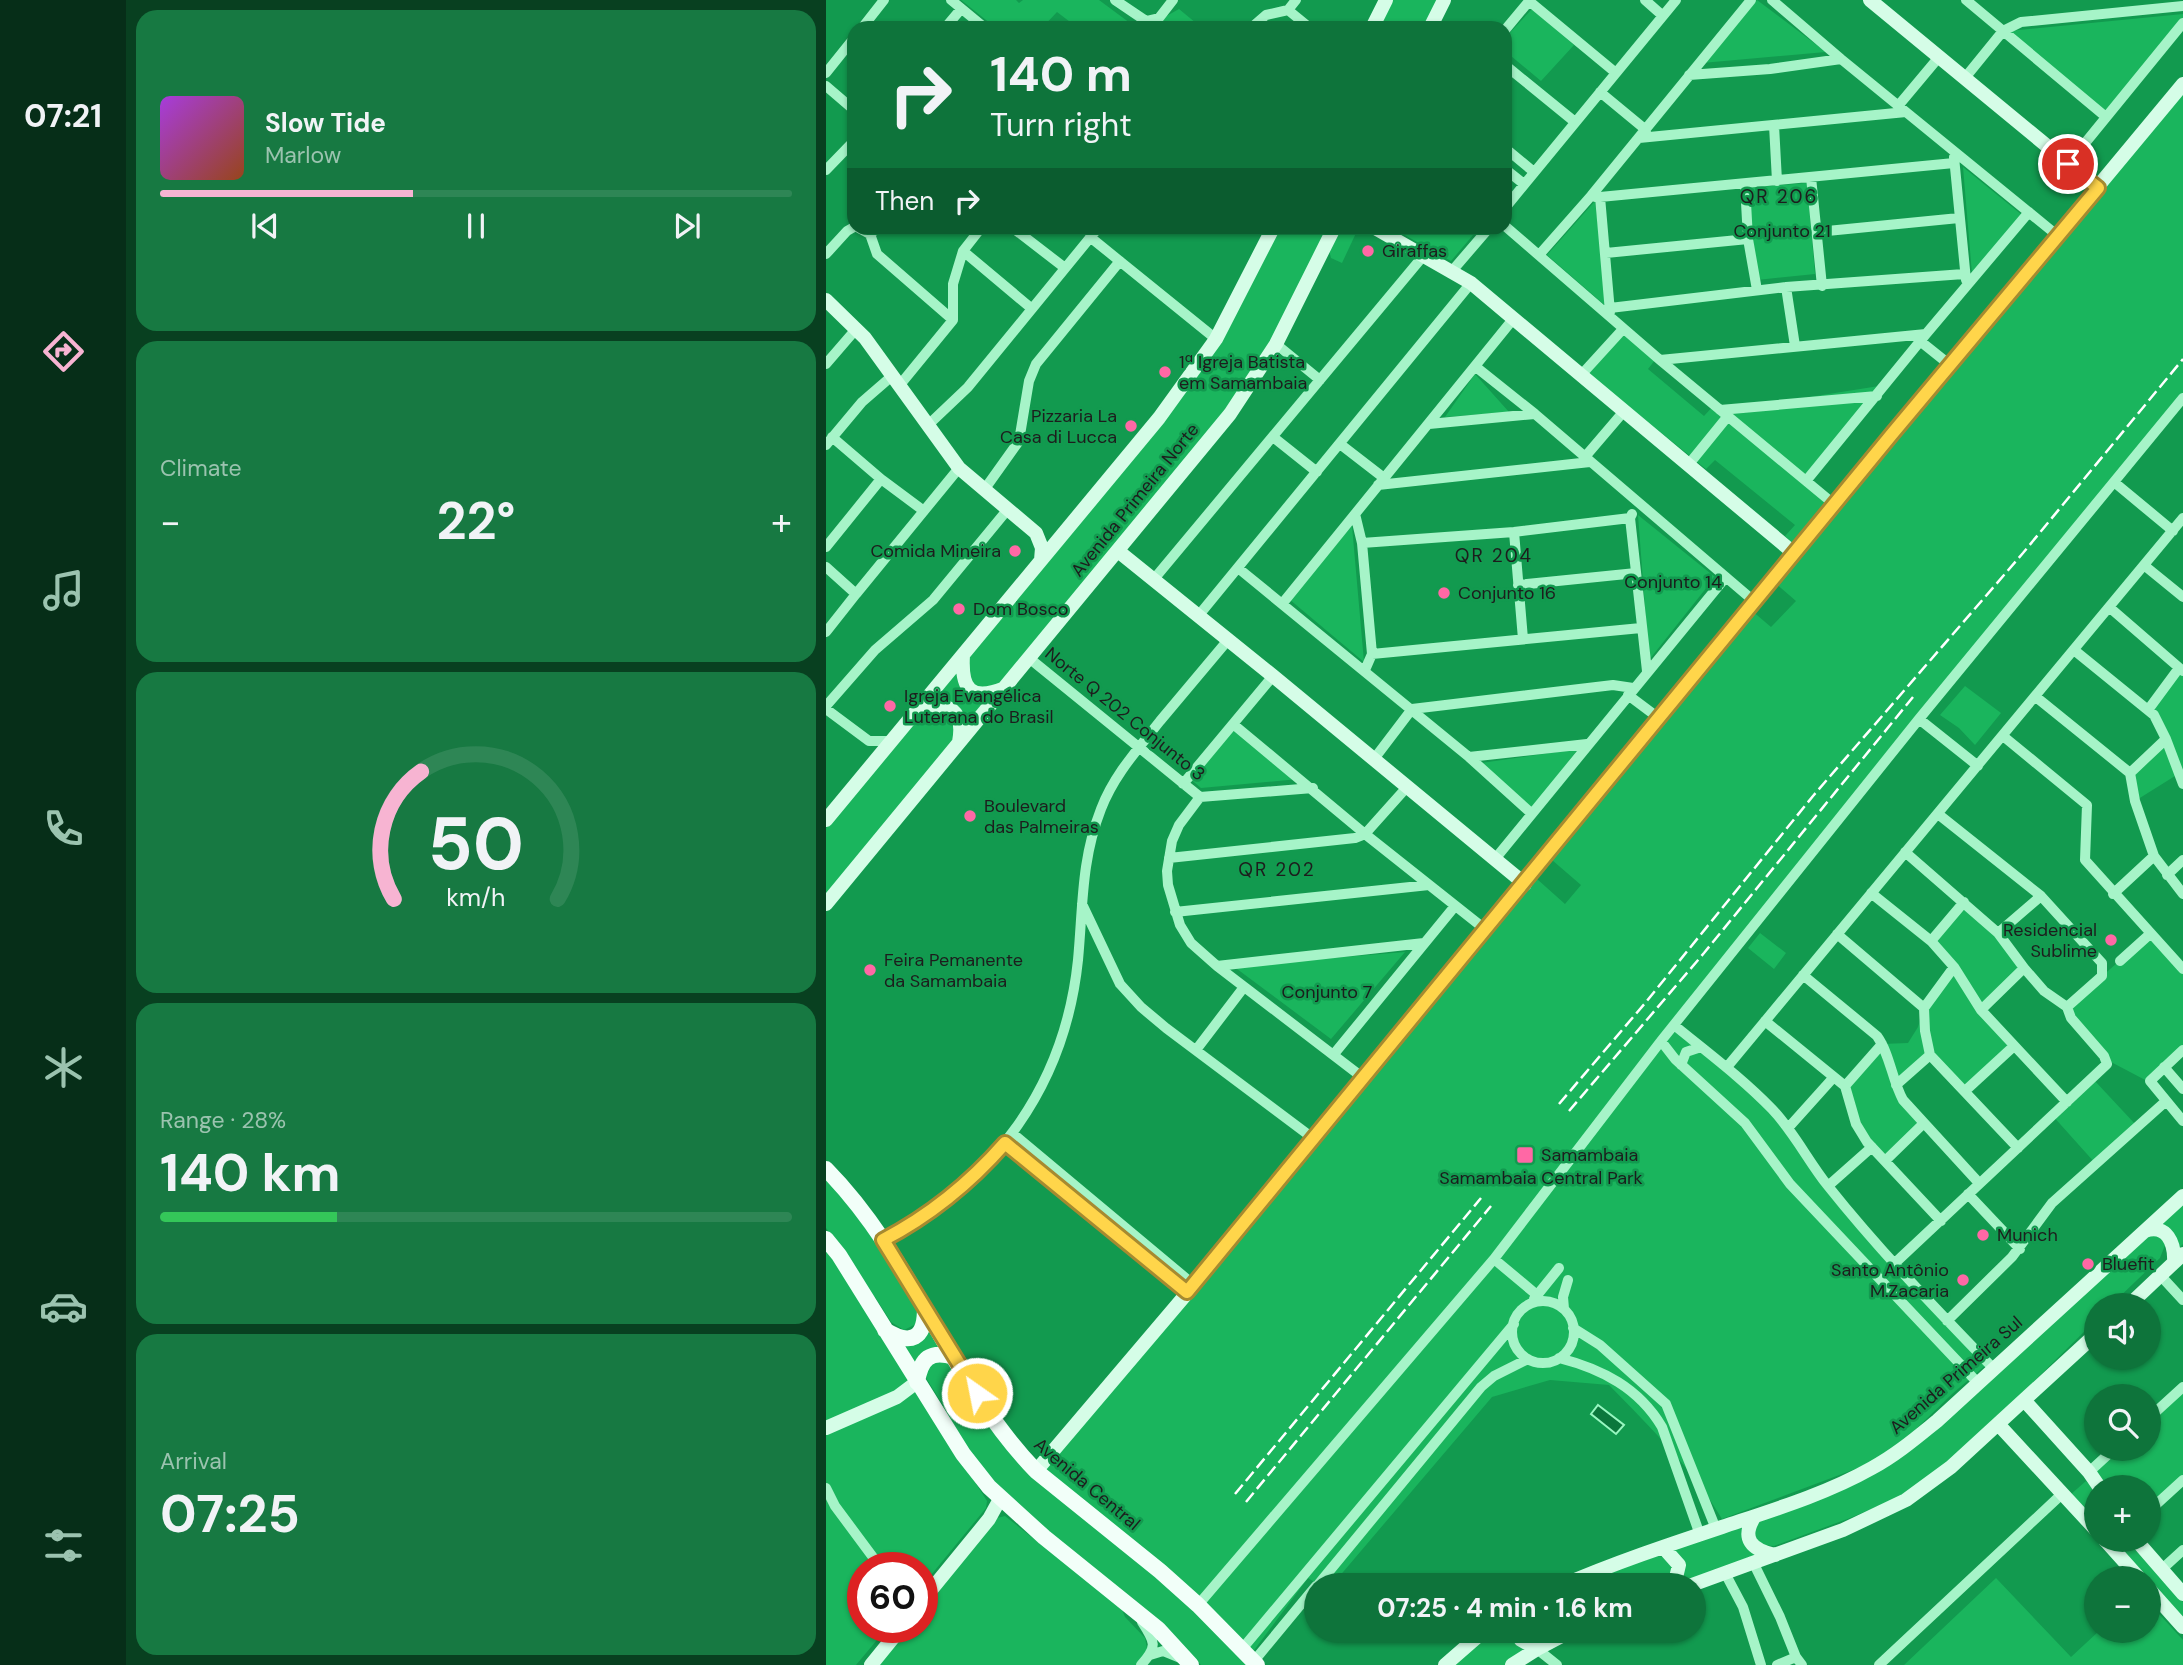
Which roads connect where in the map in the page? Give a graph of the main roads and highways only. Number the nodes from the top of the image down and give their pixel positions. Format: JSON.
{"nodes":[{"id":1,"x":826,"y":1169,"type":"edge"},
{"id":2,"x":826,"y":1239,"type":"edge"},
{"id":3,"x":925,"y":1308,"type":"junction"},
{"id":4,"x":885,"y":1331,"type":"junction"},
{"id":5,"x":954,"y":1357,"type":"junction"},
{"id":6,"x":920,"y":1387,"type":"junction"},
{"id":7,"x":1190,"y":1663,"type":"edge"},
{"id":8,"x":1256,"y":1663,"type":"edge"}],
"edges":[{"from":1,"to":3,"type":"main road","name":"Avenida Central"},
{"from":2,"to":4,"type":"main road"},
{"from":3,"to":4,"type":"main road"},
{"from":3,"to":5,"type":"main road","name":"Avenida Central"},
{"from":4,"to":6,"type":"main road"},
{"from":5,"to":6,"type":"main road"},
{"from":5,"to":8,"type":"main road","name":"Avenida Central"},
{"from":6,"to":7,"type":"main road"}]}
